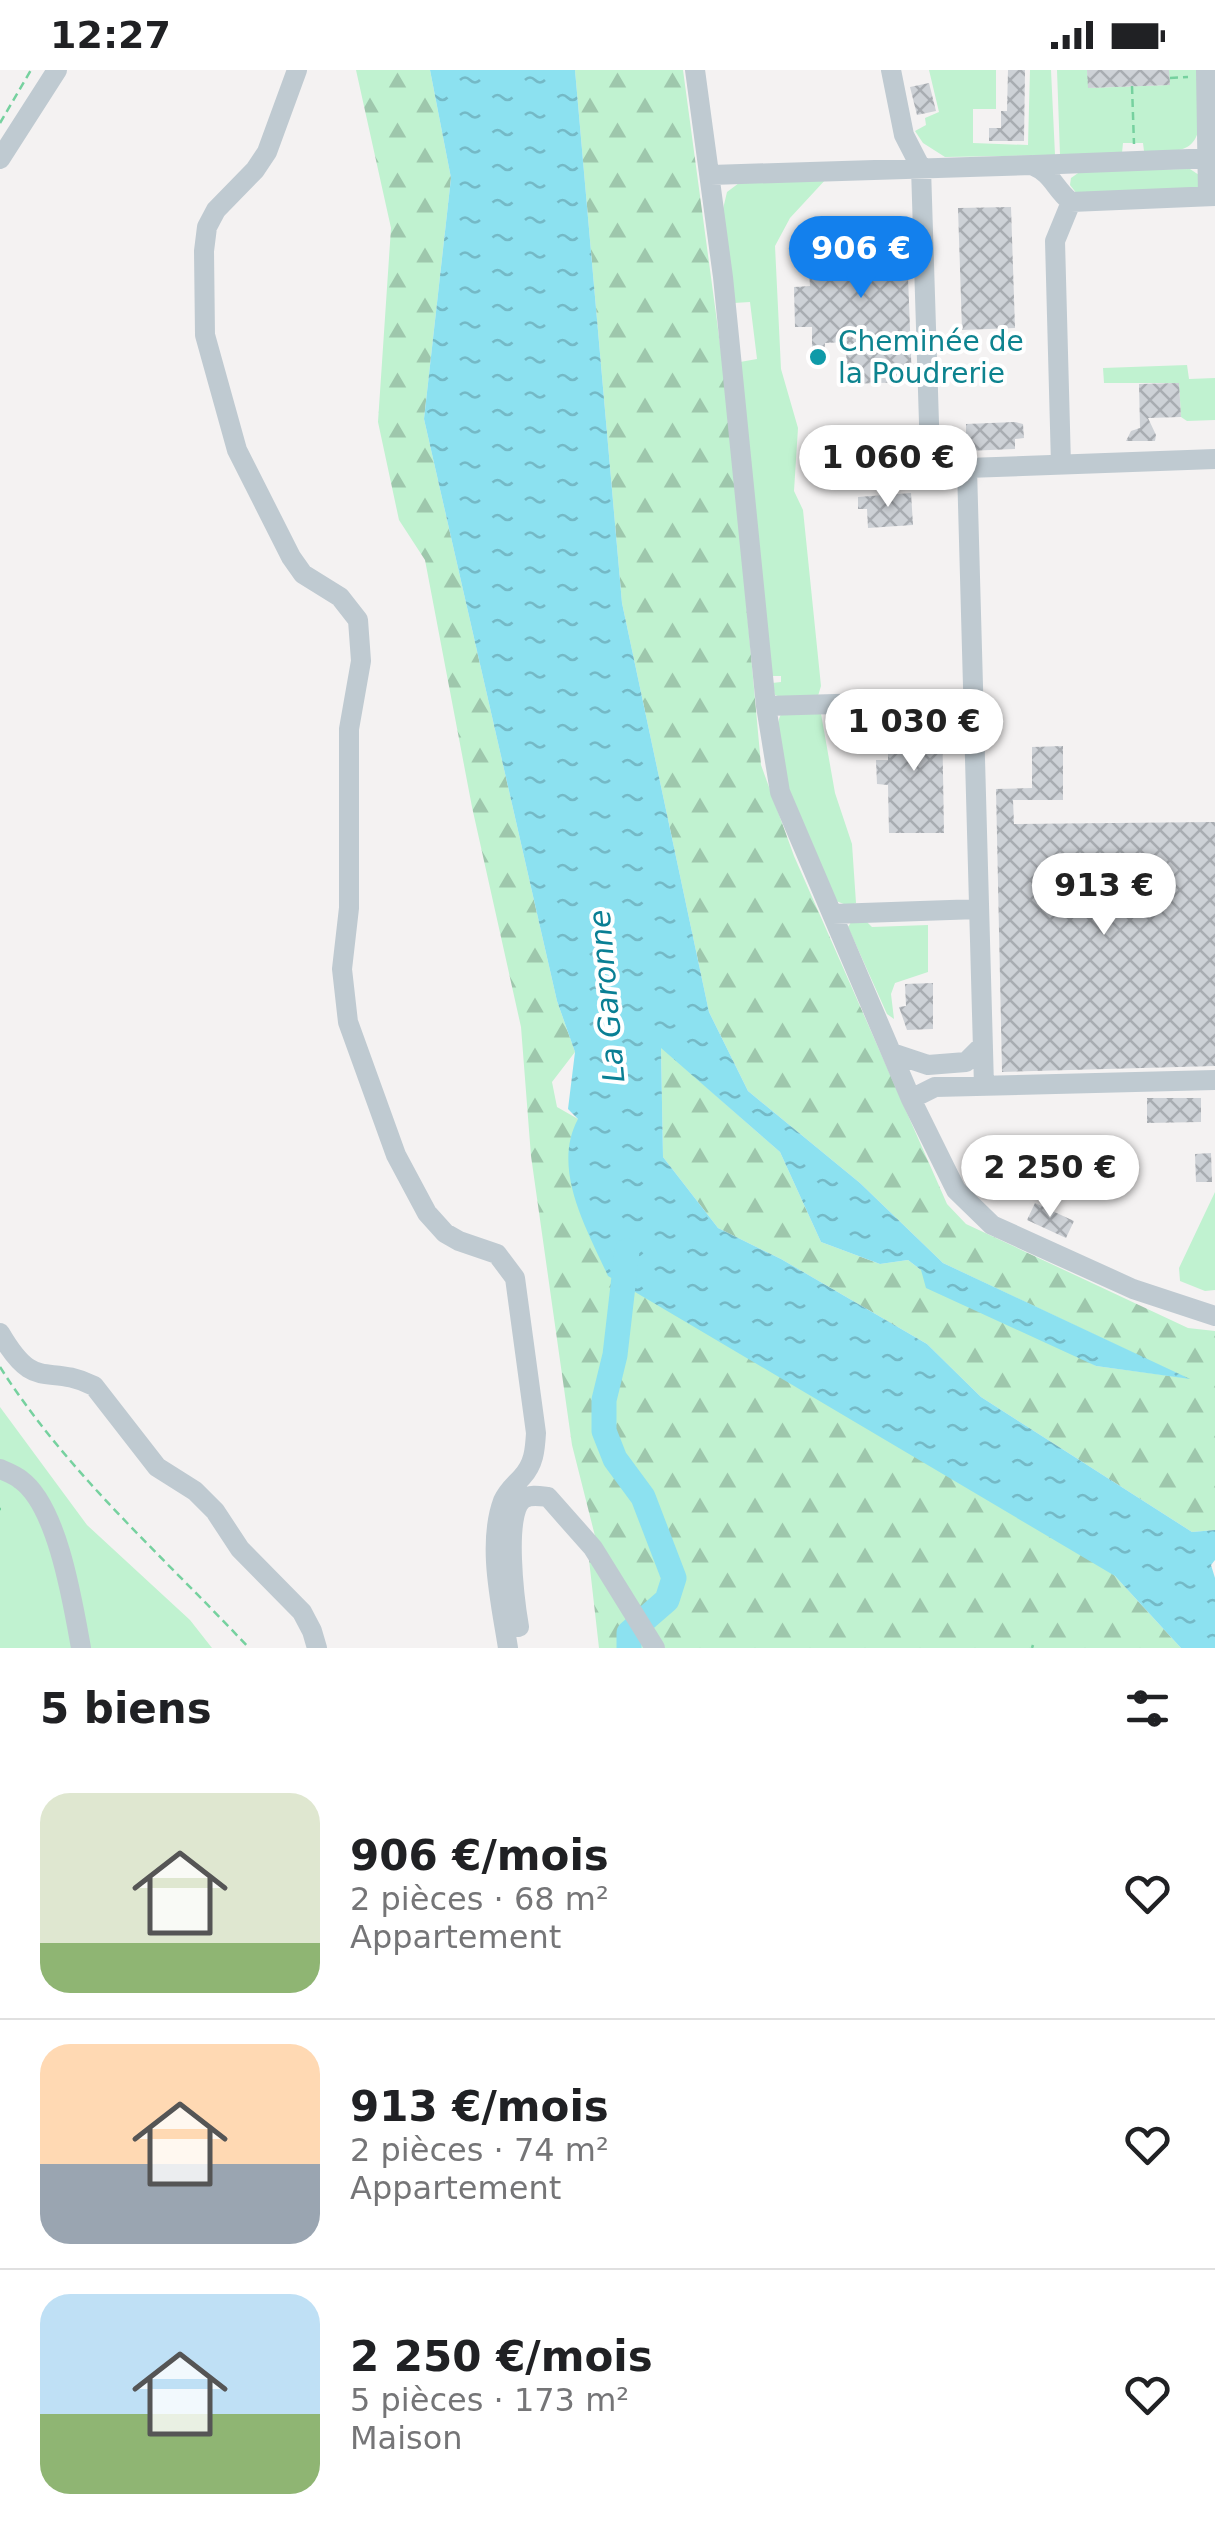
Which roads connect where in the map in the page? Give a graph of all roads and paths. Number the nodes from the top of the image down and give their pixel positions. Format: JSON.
{"nodes":[{"id":1,"x":32,"y":70,"type":"edge"},
{"id":2,"x":57,"y":70,"type":"edge"},
{"id":3,"x":297,"y":70,"type":"edge"},
{"id":4,"x":695,"y":70,"type":"edge"},
{"id":5,"x":890,"y":70,"type":"edge"},
{"id":6,"x":1206,"y":70,"type":"edge"},
{"id":7,"x":1132,"y":86,"type":"dead end"},
{"id":8,"x":0,"y":123,"type":"edge"},
{"id":9,"x":1211,"y":158,"type":"edge"},
{"id":10,"x":0,"y":159,"type":"edge"},
{"id":11,"x":1134,"y":161,"type":"junction"},
{"id":12,"x":1032,"y":165,"type":"junction"},
{"id":13,"x":921,"y":168,"type":"junction"},
{"id":14,"x":710,"y":175,"type":"junction"},
{"id":15,"x":1212,"y":196,"type":"edge"},
{"id":16,"x":1071,"y":202,"type":"junction"},
{"id":17,"x":1215,"y":459,"type":"edge"},
{"id":18,"x":1061,"y":465,"type":"junction"},
{"id":19,"x":966,"y":468,"type":"junction"},
{"id":20,"x":973,"y":700,"type":"junction"},
{"id":21,"x":766,"y":706,"type":"junction"},
{"id":22,"x":979,"y":910,"type":"junction"},
{"id":23,"x":833,"y":914,"type":"junction"},
{"id":24,"x":982,"y":1045,"type":"junction"},
{"id":25,"x":892,"y":1053,"type":"junction"},
{"id":26,"x":1215,"y":1080,"type":"edge"},
{"id":27,"x":984,"y":1086,"type":"junction"},
{"id":28,"x":911,"y":1099,"type":"junction"},
{"id":29,"x":1215,"y":1316,"type":"edge"},
{"id":30,"x":0,"y":1333,"type":"edge"},
{"id":31,"x":0,"y":1367,"type":"edge"},
{"id":32,"x":0,"y":1469,"type":"edge"},
{"id":33,"x":650,"y":1640,"type":"edge"},
{"id":34,"x":81,"y":1648,"type":"edge"},
{"id":35,"x":249,"y":1648,"type":"edge"},
{"id":36,"x":317,"y":1648,"type":"edge"},
{"id":37,"x":508,"y":1648,"type":"edge"},
{"id":38,"x":522,"y":1648,"type":"edge"}],
"edges":[{"from":1,"to":8,"type":"path"},
{"from":2,"to":10,"type":"lane"},
{"from":3,"to":37,"type":"lane"},
{"from":4,"to":14,"type":"lane"},
{"from":5,"to":13,"type":"lane"},
{"from":6,"to":9,"type":"lane"},
{"from":7,"to":11,"type":"path"},
{"from":9,"to":11,"type":"lane"},
{"from":9,"to":15,"type":"lane"},
{"from":11,"to":12,"type":"lane"},
{"from":12,"to":13,"type":"lane"},
{"from":12,"to":16,"type":"lane"},
{"from":13,"to":14,"type":"lane"},
{"from":13,"to":19,"type":"lane"},
{"from":14,"to":21,"type":"lane"},
{"from":15,"to":16,"type":"lane"},
{"from":16,"to":18,"type":"lane"},
{"from":17,"to":18,"type":"lane"},
{"from":18,"to":19,"type":"lane"},
{"from":19,"to":20,"type":"lane"},
{"from":20,"to":21,"type":"lane"},
{"from":20,"to":22,"type":"lane"},
{"from":21,"to":23,"type":"lane"},
{"from":22,"to":23,"type":"lane"},
{"from":22,"to":24,"type":"lane"},
{"from":23,"to":25,"type":"lane"},
{"from":24,"to":25,"type":"lane"},
{"from":24,"to":27,"type":"lane"},
{"from":25,"to":28,"type":"lane"},
{"from":26,"to":27,"type":"lane"},
{"from":27,"to":28,"type":"lane"},
{"from":28,"to":29,"type":"lane"},
{"from":30,"to":36,"type":"lane"},
{"from":31,"to":35,"type":"path"},
{"from":32,"to":34,"type":"lane"},
{"from":33,"to":38,"type":"lane"}]}
